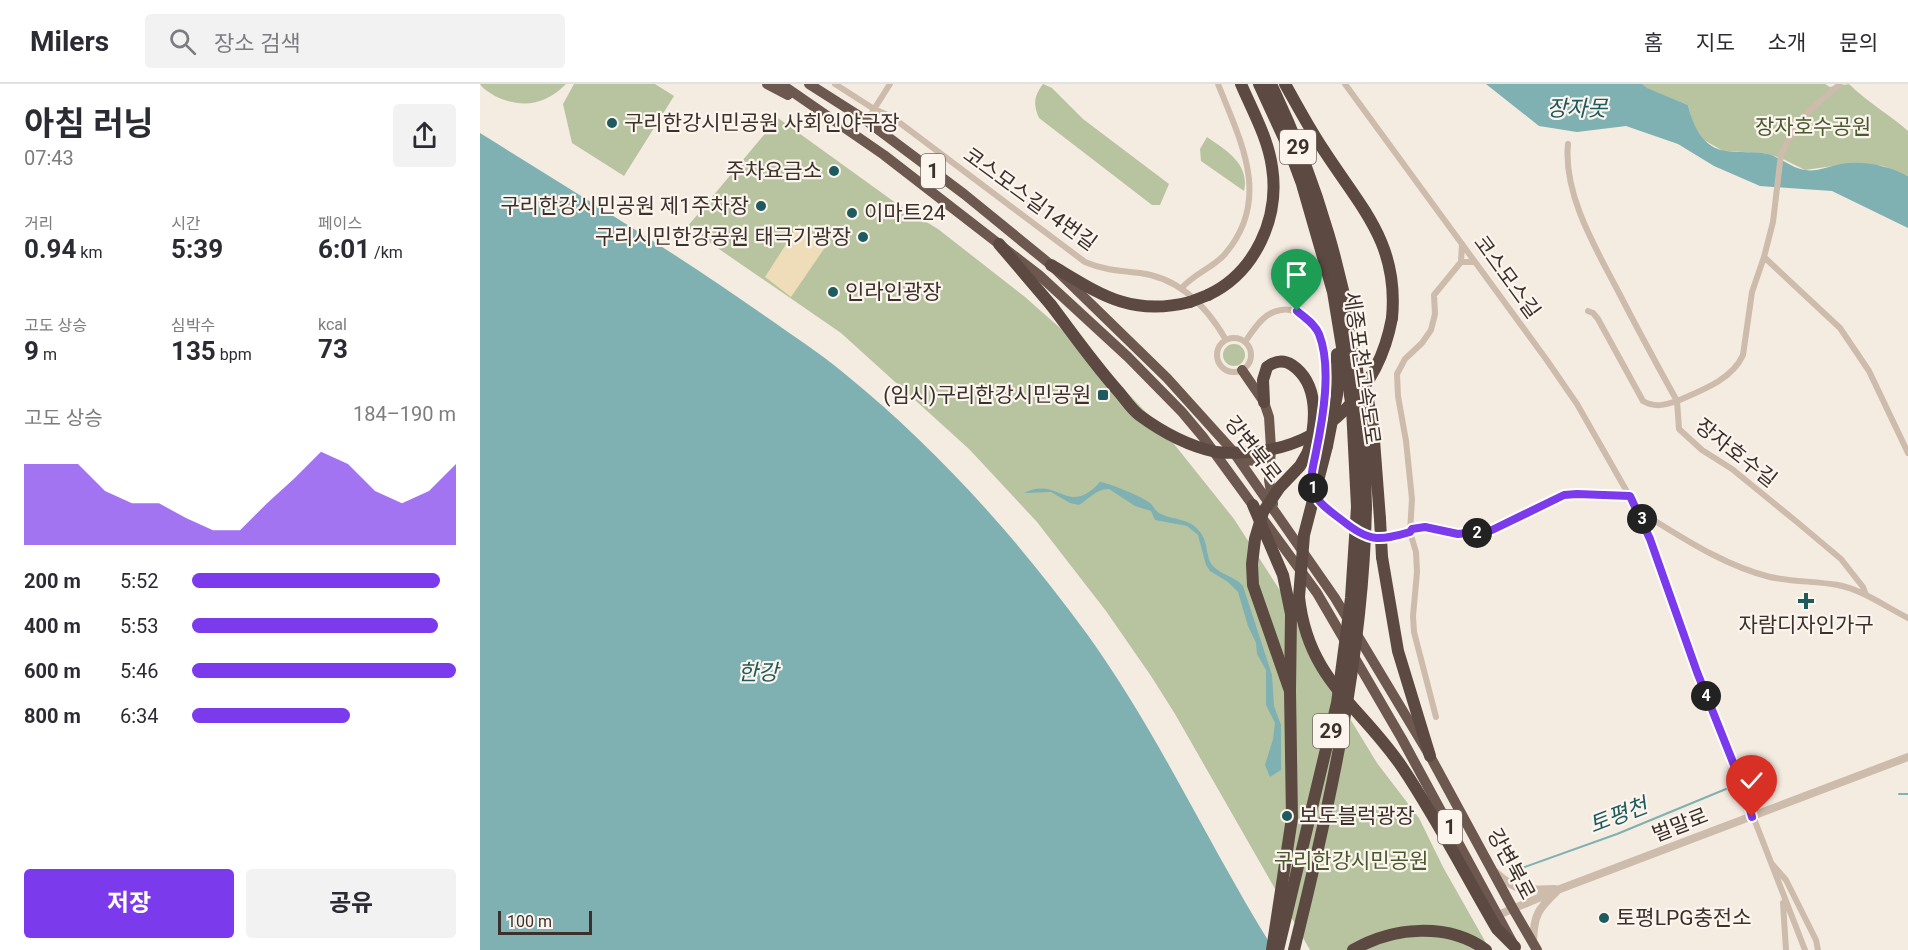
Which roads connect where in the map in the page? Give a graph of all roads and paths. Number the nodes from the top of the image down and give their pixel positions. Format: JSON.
{"nodes":[{"id":1,"x":767,"y":84,"type":"edge"},
{"id":2,"x":782,"y":84,"type":"edge"},
{"id":3,"x":809,"y":84,"type":"edge"},
{"id":4,"x":835,"y":84,"type":"edge"},
{"id":5,"x":890,"y":84,"type":"edge"},
{"id":6,"x":1218,"y":84,"type":"edge"},
{"id":7,"x":1241,"y":84,"type":"edge"},
{"id":8,"x":1259,"y":84,"type":"edge"},
{"id":9,"x":1270,"y":84,"type":"edge"},
{"id":10,"x":1285,"y":84,"type":"edge"},
{"id":11,"x":1345,"y":84,"type":"edge"},
{"id":12,"x":1840,"y":84,"type":"edge"},
{"id":13,"x":873,"y":112,"type":"junction"},
{"id":14,"x":825,"y":114,"type":"junction"},
{"id":15,"x":1568,"y":144,"type":"dead end"},
{"id":16,"x":1307,"y":206,"type":"junction"},
{"id":17,"x":1322,"y":213,"type":"junction"},
{"id":18,"x":999,"y":244,"type":"junction"},
{"id":19,"x":1462,"y":244,"type":"junction"},
{"id":20,"x":1764,"y":257,"type":"junction"},
{"id":21,"x":1461,"y":262,"type":"junction"},
{"id":22,"x":1475,"y":262,"type":"junction"},
{"id":23,"x":1051,"y":265,"type":"junction"},
{"id":24,"x":1181,"y":289,"type":"junction"},
{"id":25,"x":1588,"y":311,"type":"dead end"},
{"id":26,"x":1226,"y":340,"type":"junction"},
{"id":27,"x":1245,"y":342,"type":"junction"},
{"id":28,"x":1242,"y":370,"type":"junction"},
{"id":29,"x":1677,"y":401,"type":"junction"},
{"id":30,"x":1264,"y":402,"type":"junction"},
{"id":31,"x":1271,"y":448,"type":"junction"},
{"id":32,"x":1232,"y":450,"type":"junction"},
{"id":33,"x":1908,"y":453,"type":"edge"},
{"id":34,"x":1630,"y":496,"type":"junction"},
{"id":35,"x":1253,"y":505,"type":"junction"},
{"id":36,"x":1273,"y":507,"type":"junction"},
{"id":37,"x":1361,"y":507,"type":"junction"},
{"id":38,"x":1638,"y":511,"type":"junction"},
{"id":39,"x":1410,"y":532,"type":"junction"},
{"id":40,"x":1866,"y":595,"type":"junction"},
{"id":41,"x":1908,"y":618,"type":"edge"},
{"id":42,"x":1290,"y":691,"type":"junction"},
{"id":43,"x":1436,"y":717,"type":"dead end"},
{"id":44,"x":1430,"y":756,"type":"junction"},
{"id":45,"x":1908,"y":757,"type":"edge"},
{"id":46,"x":1752,"y":817,"type":"junction"},
{"id":47,"x":1769,"y":860,"type":"junction"},
{"id":48,"x":1493,"y":870,"type":"junction"},
{"id":49,"x":1560,"y":889,"type":"junction"},
{"id":50,"x":1783,"y":897,"type":"junction"},
{"id":51,"x":1512,"y":908,"type":"junction"},
{"id":52,"x":1498,"y":915,"type":"junction"},
{"id":53,"x":1535,"y":946,"type":"edge"},
{"id":54,"x":1516,"y":948,"type":"edge"},
{"id":55,"x":1272,"y":950,"type":"edge"},
{"id":56,"x":1278,"y":950,"type":"edge"},
{"id":57,"x":1294,"y":950,"type":"edge"},
{"id":58,"x":1353,"y":950,"type":"edge"},
{"id":59,"x":1486,"y":950,"type":"edge"},
{"id":60,"x":1786,"y":950,"type":"edge"},
{"id":61,"x":1805,"y":950,"type":"edge"},
{"id":62,"x":1818,"y":950,"type":"edge"}],
"edges":[{"from":1,"to":14,"type":"highway"},
{"from":2,"to":14,"type":"highway","name":"강변북로","number":"1"},
{"from":3,"to":23,"type":"highway","name":"강변북로","number":"1"},
{"from":4,"to":13,"type":"street","name":"코스모스길14번길"},
{"from":5,"to":13,"type":"street"},
{"from":6,"to":24,"type":"street"},
{"from":7,"to":23,"type":"highway","bridge":true},
{"from":8,"to":16,"type":"highway","name":"세종포천고속도로","number":"29"},
{"from":9,"to":17,"type":"highway","name":"세종포천고속도로","number":"29"},
{"from":10,"to":18,"type":"highway","bridge":true},
{"from":11,"to":19,"type":"street","name":"코스모스길"},
{"from":12,"to":20,"type":"street","name":"장자호수길"},
{"from":13,"to":24,"type":"street","name":"코스모스길14번길"},
{"from":14,"to":18,"type":"highway","name":"강변북로","number":"1"},
{"from":15,"to":29,"type":"street"},
{"from":16,"to":37,"type":"highway","name":"세종포천고속도로","number":"29"},
{"from":16,"to":54,"type":"highway","bridge":true},
{"from":17,"to":37,"type":"highway","name":"세종포천고속도로","number":"29"},
{"from":17,"to":44,"type":"highway","bridge":true},
{"from":18,"to":35,"type":"highway","name":"강변북로","number":"1"},
{"from":19,"to":21,"type":"street"},
{"from":19,"to":22,"type":"street","name":"코스모스길"},
{"from":20,"to":29,"type":"street","name":"장자호수길"},
{"from":20,"to":33,"type":"street"},
{"from":21,"to":22,"type":"street"},
{"from":21,"to":39,"type":"street"},
{"from":22,"to":34,"type":"street","name":"코스모스길"},
{"from":23,"to":32,"type":"highway","name":"강변북로","number":"1"},
{"from":24,"to":26,"type":"street","name":"코스모스길14번길"},
{"from":25,"to":29,"type":"street"},
{"from":26,"to":27,"type":"street"},
{"from":26,"to":28,"type":"street"},
{"from":27,"to":28,"type":"street"},
{"from":27,"to":39,"type":"street"},
{"from":28,"to":30,"type":"highway"},
{"from":29,"to":40,"type":"street","name":"장자호수길"},
{"from":30,"to":31,"type":"highway"},
{"from":30,"to":42,"type":"highway","bridge":true},
{"from":31,"to":32,"type":"highway"},
{"from":31,"to":36,"type":"highway"},
{"from":32,"to":36,"type":"highway","name":"강변북로","number":"1"},
{"from":34,"to":38,"type":"street","name":"코스모스길"},
{"from":34,"to":39,"type":"street"},
{"from":35,"to":42,"type":"highway"},
{"from":35,"to":52,"type":"highway","name":"강변북로","number":"1"},
{"from":36,"to":44,"type":"highway","name":"강변북로","number":"1"},
{"from":37,"to":56,"type":"highway","name":"세종포천고속도로","number":"29","bridge":true},
{"from":37,"to":57,"type":"highway","name":"세종포천고속도로","number":"29","bridge":true},
{"from":38,"to":40,"type":"street"},
{"from":38,"to":46,"type":"street","name":"코스모스길"},
{"from":39,"to":43,"type":"street"},
{"from":40,"to":41,"type":"street"},
{"from":42,"to":55,"type":"highway"},
{"from":44,"to":48,"type":"highway","name":"강변북로","number":"1"},
{"from":45,"to":46,"type":"street","name":"벌말로"},
{"from":46,"to":47,"type":"street","name":"코스모스길"},
{"from":46,"to":49,"type":"street","name":"벌말로"},
{"from":47,"to":50,"type":"street","name":"코스모스길"},
{"from":47,"to":62,"type":"street","name":"코스모스길"},
{"from":48,"to":49,"type":"street"},
{"from":48,"to":51,"type":"highway","name":"강변북로","number":"1"},
{"from":49,"to":51,"type":"street","name":"벌말로"},
{"from":49,"to":53,"type":"street"},
{"from":50,"to":60,"type":"street","name":"코스모스길"},
{"from":50,"to":61,"type":"street","name":"코스모스길"},
{"from":51,"to":52,"type":"street","name":"벌말로"},
{"from":51,"to":53,"type":"highway","name":"강변북로","number":"1"},
{"from":52,"to":54,"type":"highway","number":"1"},
{"from":58,"to":59,"type":"highway"}]}
